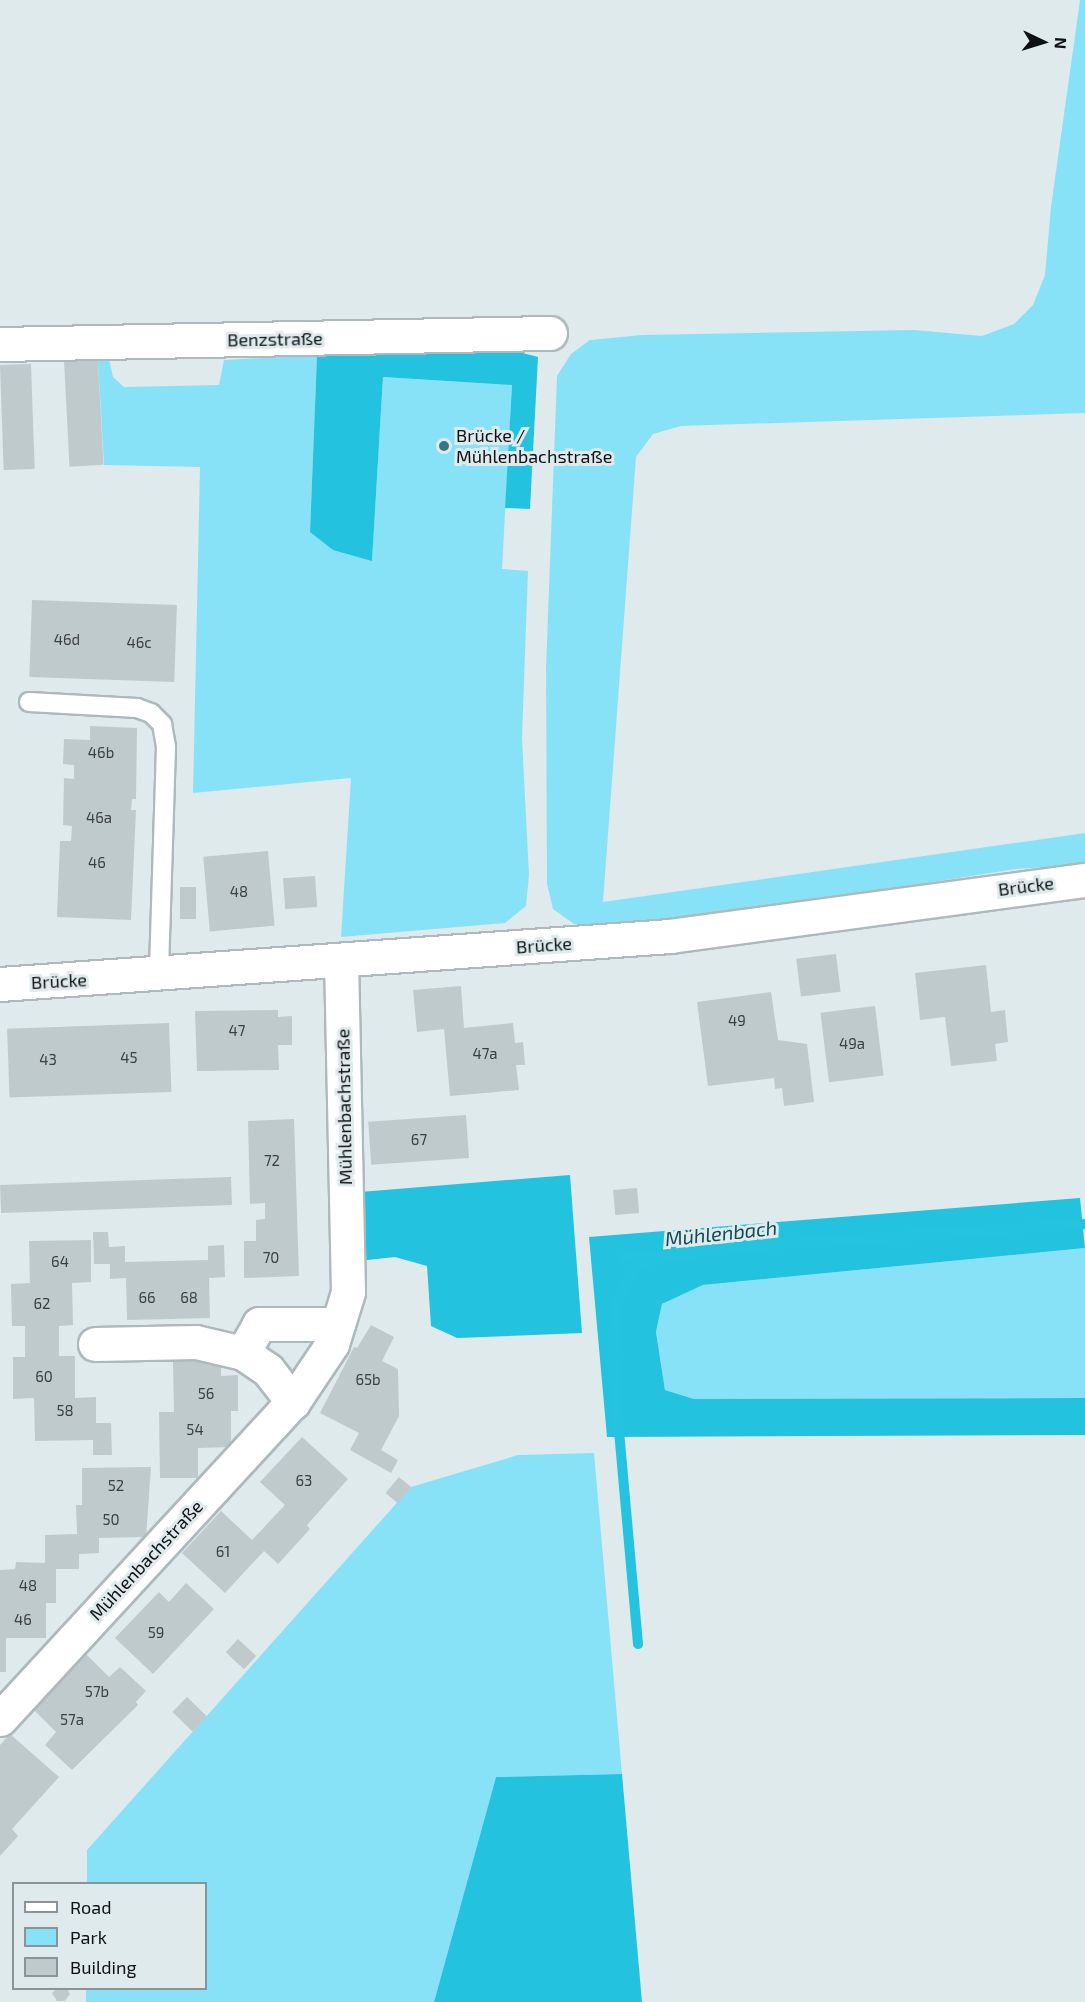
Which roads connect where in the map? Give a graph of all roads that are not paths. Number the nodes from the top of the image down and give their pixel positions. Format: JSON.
{"nodes":[{"id":1,"x":550,"y":333,"type":"dead end"},
{"id":2,"x":0,"y":344,"type":"edge"},
{"id":3,"x":29,"y":702,"type":"dead end"},
{"id":4,"x":1085,"y":880,"type":"edge"},
{"id":5,"x":341,"y":960,"type":"junction"},
{"id":6,"x":159,"y":975,"type":"junction"},
{"id":7,"x":0,"y":984,"type":"edge"},
{"id":8,"x":338,"y":1324,"type":"junction"},
{"id":9,"x":95,"y":1344,"type":"dead end"},
{"id":10,"x":243,"y":1353,"type":"junction"},
{"id":11,"x":293,"y":1402,"type":"junction"},
{"id":12,"x":0,"y":1719,"type":"edge"}],
"edges":[{"from":1,"to":2,"type":"street","name":"Benzstraße"},
{"from":3,"to":6,"type":"lane"},
{"from":4,"to":5,"type":"street","name":"Brücke"},
{"from":5,"to":6,"type":"street","name":"Brücke"},
{"from":5,"to":8,"type":"street","name":"Mühlenbachstraße"},
{"from":6,"to":7,"type":"street","name":"Brücke"},
{"from":8,"to":10,"type":"street"},
{"from":8,"to":11,"type":"street","name":"Mühlenbachstraße"},
{"from":9,"to":10,"type":"street"},
{"from":10,"to":11,"type":"street"},
{"from":11,"to":12,"type":"street","name":"Mühlenbachstraße"}]}
